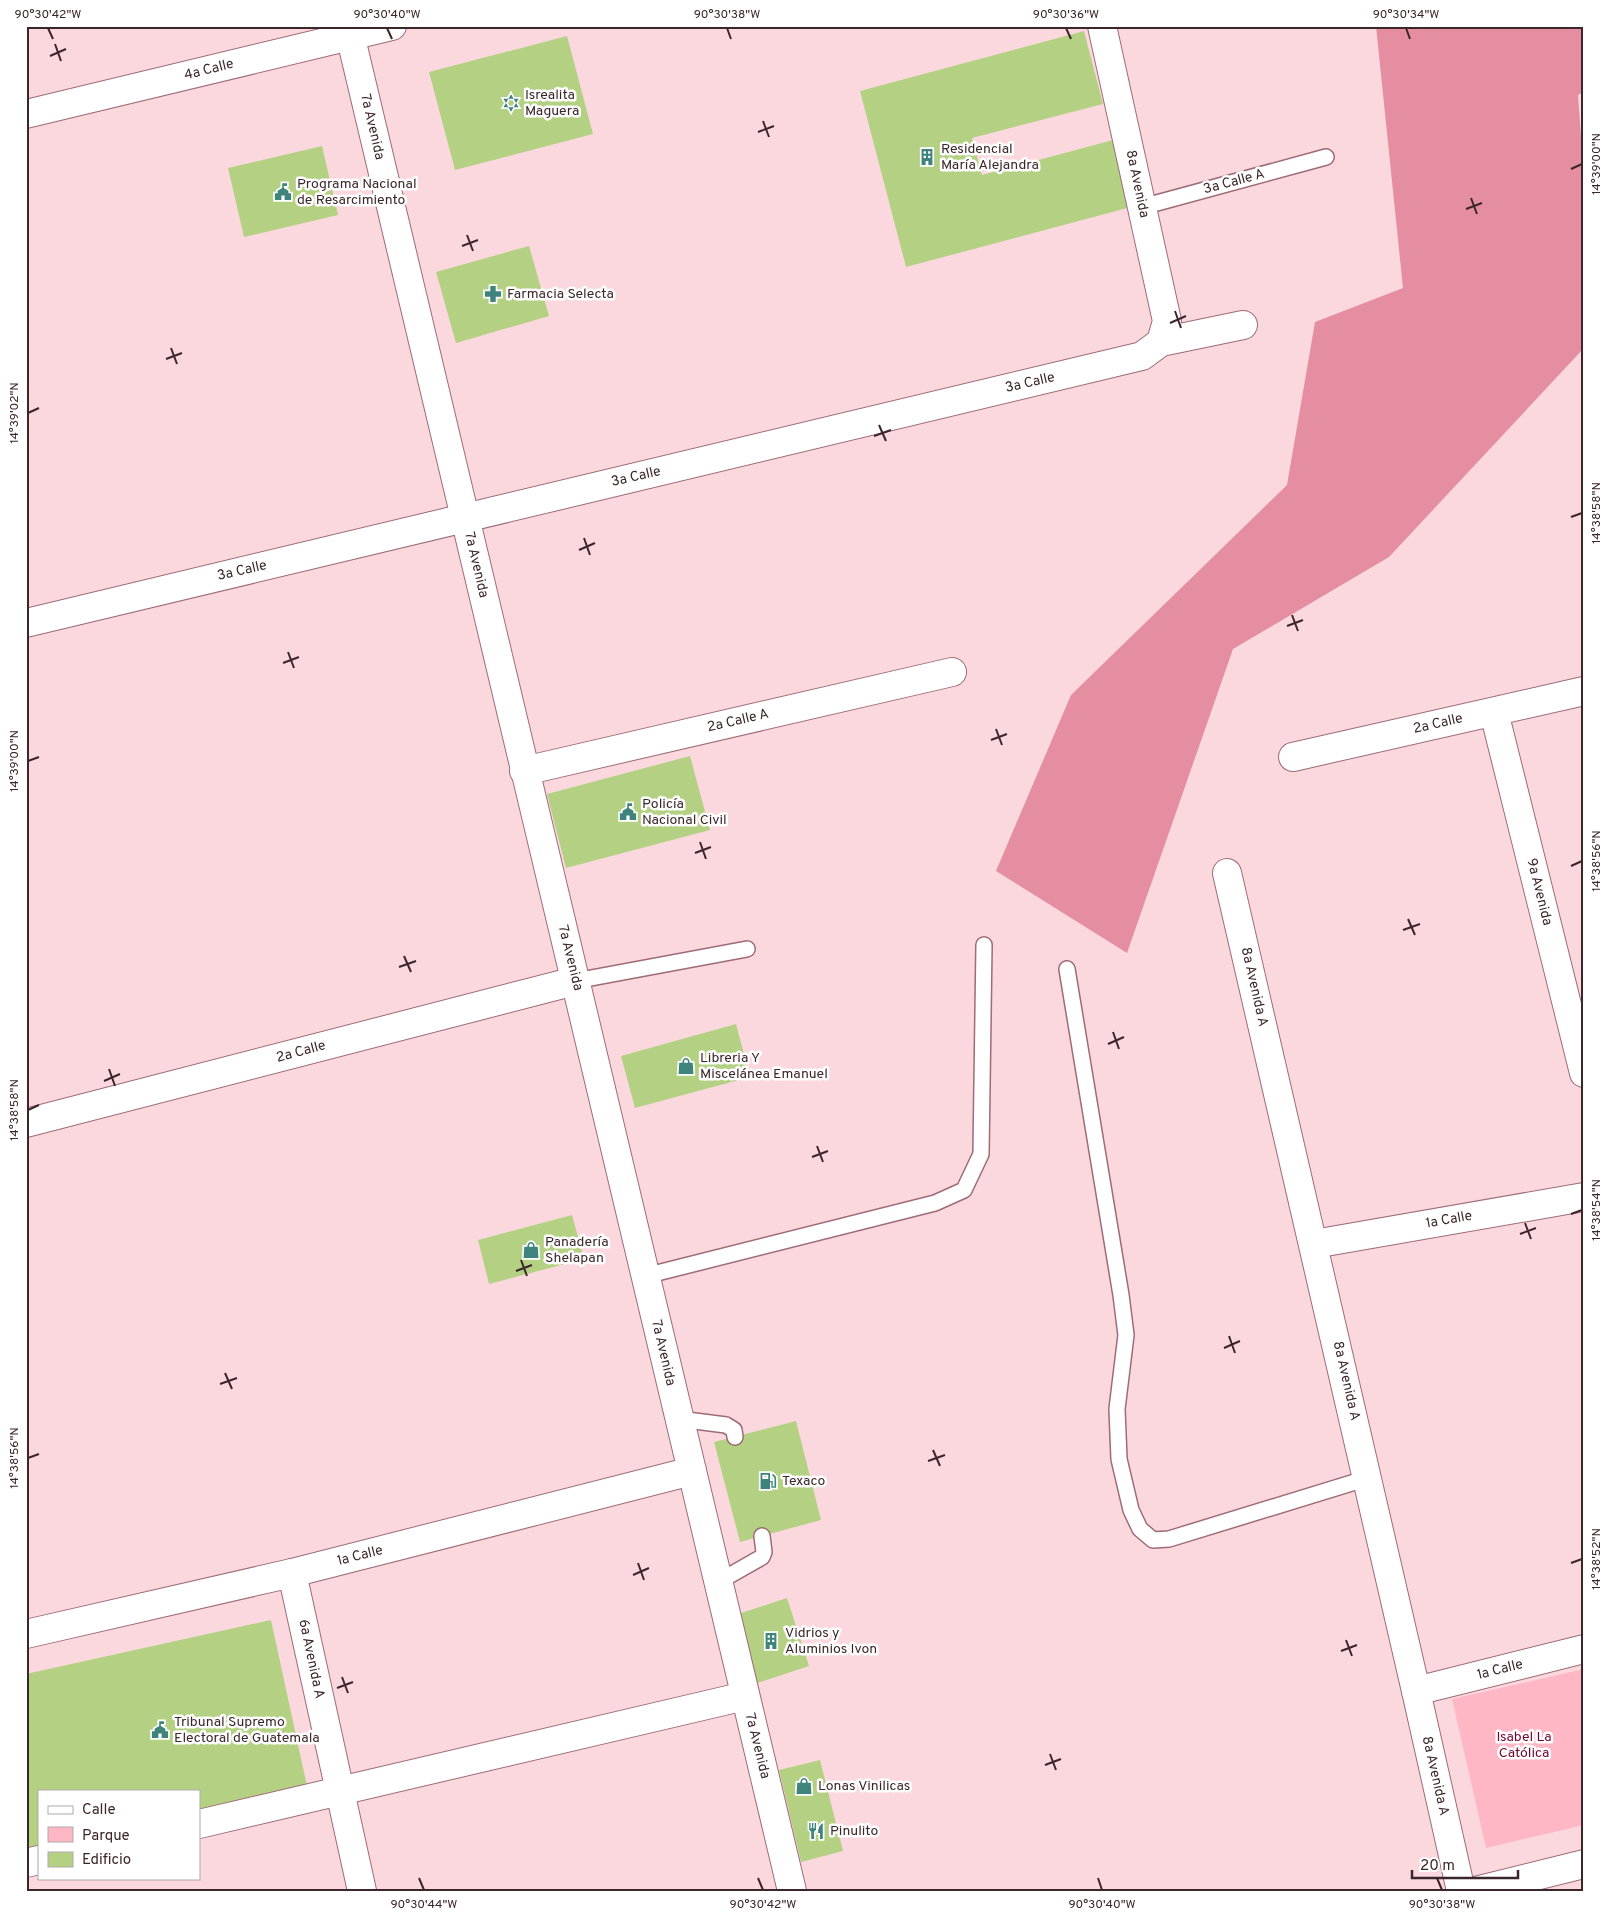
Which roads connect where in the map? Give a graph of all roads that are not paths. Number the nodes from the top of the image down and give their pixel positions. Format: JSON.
{"nodes":[{"id":1,"x":392,"y":26,"type":"edge"},
{"id":2,"x":1102,"y":26,"type":"edge"},
{"id":3,"x":349,"y":31,"type":"edge"},
{"id":4,"x":26,"y":114,"type":"edge"},
{"id":5,"x":1326,"y":157,"type":"dead end"},
{"id":6,"x":1142,"y":207,"type":"junction"},
{"id":7,"x":1243,"y":325,"type":"dead end"},
{"id":8,"x":1161,"y":342,"type":"junction"},
{"id":9,"x":465,"y":518,"type":"junction"},
{"id":10,"x":26,"y":623,"type":"edge"},
{"id":11,"x":952,"y":672,"type":"dead end"},
{"id":12,"x":1584,"y":691,"type":"edge"},
{"id":13,"x":1494,"y":712,"type":"junction"},
{"id":14,"x":1293,"y":757,"type":"dead end"},
{"id":15,"x":524,"y":771,"type":"junction"},
{"id":16,"x":1227,"y":873,"type":"dead end"},
{"id":17,"x":984,"y":945,"type":"dead end"},
{"id":18,"x":747,"y":949,"type":"dead end"},
{"id":19,"x":1067,"y":969,"type":"dead end"},
{"id":20,"x":575,"y":981,"type":"junction"},
{"id":21,"x":1584,"y":1073,"type":"edge"},
{"id":22,"x":26,"y":1123,"type":"edge"},
{"id":23,"x":1584,"y":1197,"type":"edge"},
{"id":24,"x":1314,"y":1244,"type":"junction"},
{"id":25,"x":645,"y":1276,"type":"junction"},
{"id":26,"x":679,"y":1420,"type":"junction"},
{"id":27,"x":736,"y":1437,"type":"dead end"},
{"id":28,"x":692,"y":1471,"type":"junction"},
{"id":29,"x":1368,"y":1478,"type":"junction"},
{"id":30,"x":762,"y":1536,"type":"dead end"},
{"id":31,"x":292,"y":1573,"type":"junction"},
{"id":32,"x":718,"y":1582,"type":"junction"},
{"id":33,"x":26,"y":1634,"type":"edge"},
{"id":34,"x":1584,"y":1649,"type":"edge"},
{"id":35,"x":1416,"y":1691,"type":"junction"},
{"id":36,"x":745,"y":1696,"type":"junction"},
{"id":37,"x":340,"y":1792,"type":"junction"},
{"id":38,"x":200,"y":1824,"type":"edge"},
{"id":39,"x":1584,"y":1864,"type":"edge"},
{"id":40,"x":362,"y":1891,"type":"edge"},
{"id":41,"x":792,"y":1891,"type":"edge"},
{"id":42,"x":1461,"y":1891,"type":"edge"},
{"id":43,"x":1475,"y":1891,"type":"edge"}],
"edges":[{"from":1,"to":3,"type":"street","name":"4a Calle"},
{"from":2,"to":6,"type":"street","name":"8a Avenida"},
{"from":3,"to":4,"type":"street","name":"4a Calle"},
{"from":3,"to":9,"type":"street","name":"7a Avenida"},
{"from":5,"to":6,"type":"lane","name":"3a Calle A"},
{"from":6,"to":8,"type":"street","name":"8a Avenida"},
{"from":7,"to":8,"type":"street","name":"3a Calle"},
{"from":8,"to":9,"type":"street","name":"3a Calle"},
{"from":9,"to":10,"type":"street","name":"3a Calle"},
{"from":9,"to":15,"type":"street","name":"7a Avenida"},
{"from":11,"to":15,"type":"street","name":"2a Calle A"},
{"from":12,"to":13,"type":"street","name":"2a Calle"},
{"from":13,"to":14,"type":"street","name":"2a Calle"},
{"from":13,"to":21,"type":"street","name":"9a Avenida"},
{"from":15,"to":20,"type":"street","name":"7a Avenida"},
{"from":16,"to":24,"type":"street","name":"8a Avenida A"},
{"from":17,"to":25,"type":"lane"},
{"from":18,"to":20,"type":"lane"},
{"from":19,"to":29,"type":"lane"},
{"from":20,"to":22,"type":"street","name":"2a Calle"},
{"from":20,"to":25,"type":"street","name":"7a Avenida"},
{"from":23,"to":24,"type":"street","name":"1a Calle"},
{"from":24,"to":29,"type":"street","name":"8a Avenida A"},
{"from":25,"to":26,"type":"street","name":"7a Avenida"},
{"from":26,"to":27,"type":"lane"},
{"from":26,"to":28,"type":"street","name":"7a Avenida"},
{"from":28,"to":31,"type":"street","name":"1a Calle"},
{"from":28,"to":32,"type":"street","name":"7a Avenida"},
{"from":29,"to":35,"type":"street","name":"8a Avenida A"},
{"from":30,"to":32,"type":"lane"},
{"from":31,"to":33,"type":"street","name":"1a Calle"},
{"from":31,"to":37,"type":"street","name":"6a Avenida A"},
{"from":32,"to":36,"type":"street","name":"7a Avenida"},
{"from":34,"to":35,"type":"street","name":"1a Calle"},
{"from":35,"to":42,"type":"street","name":"8a Avenida A"},
{"from":36,"to":37,"type":"street"},
{"from":36,"to":41,"type":"street","name":"7a Avenida"},
{"from":37,"to":38,"type":"street"},
{"from":37,"to":40,"type":"street","name":"6a Avenida A"},
{"from":39,"to":43,"type":"street"}]}
